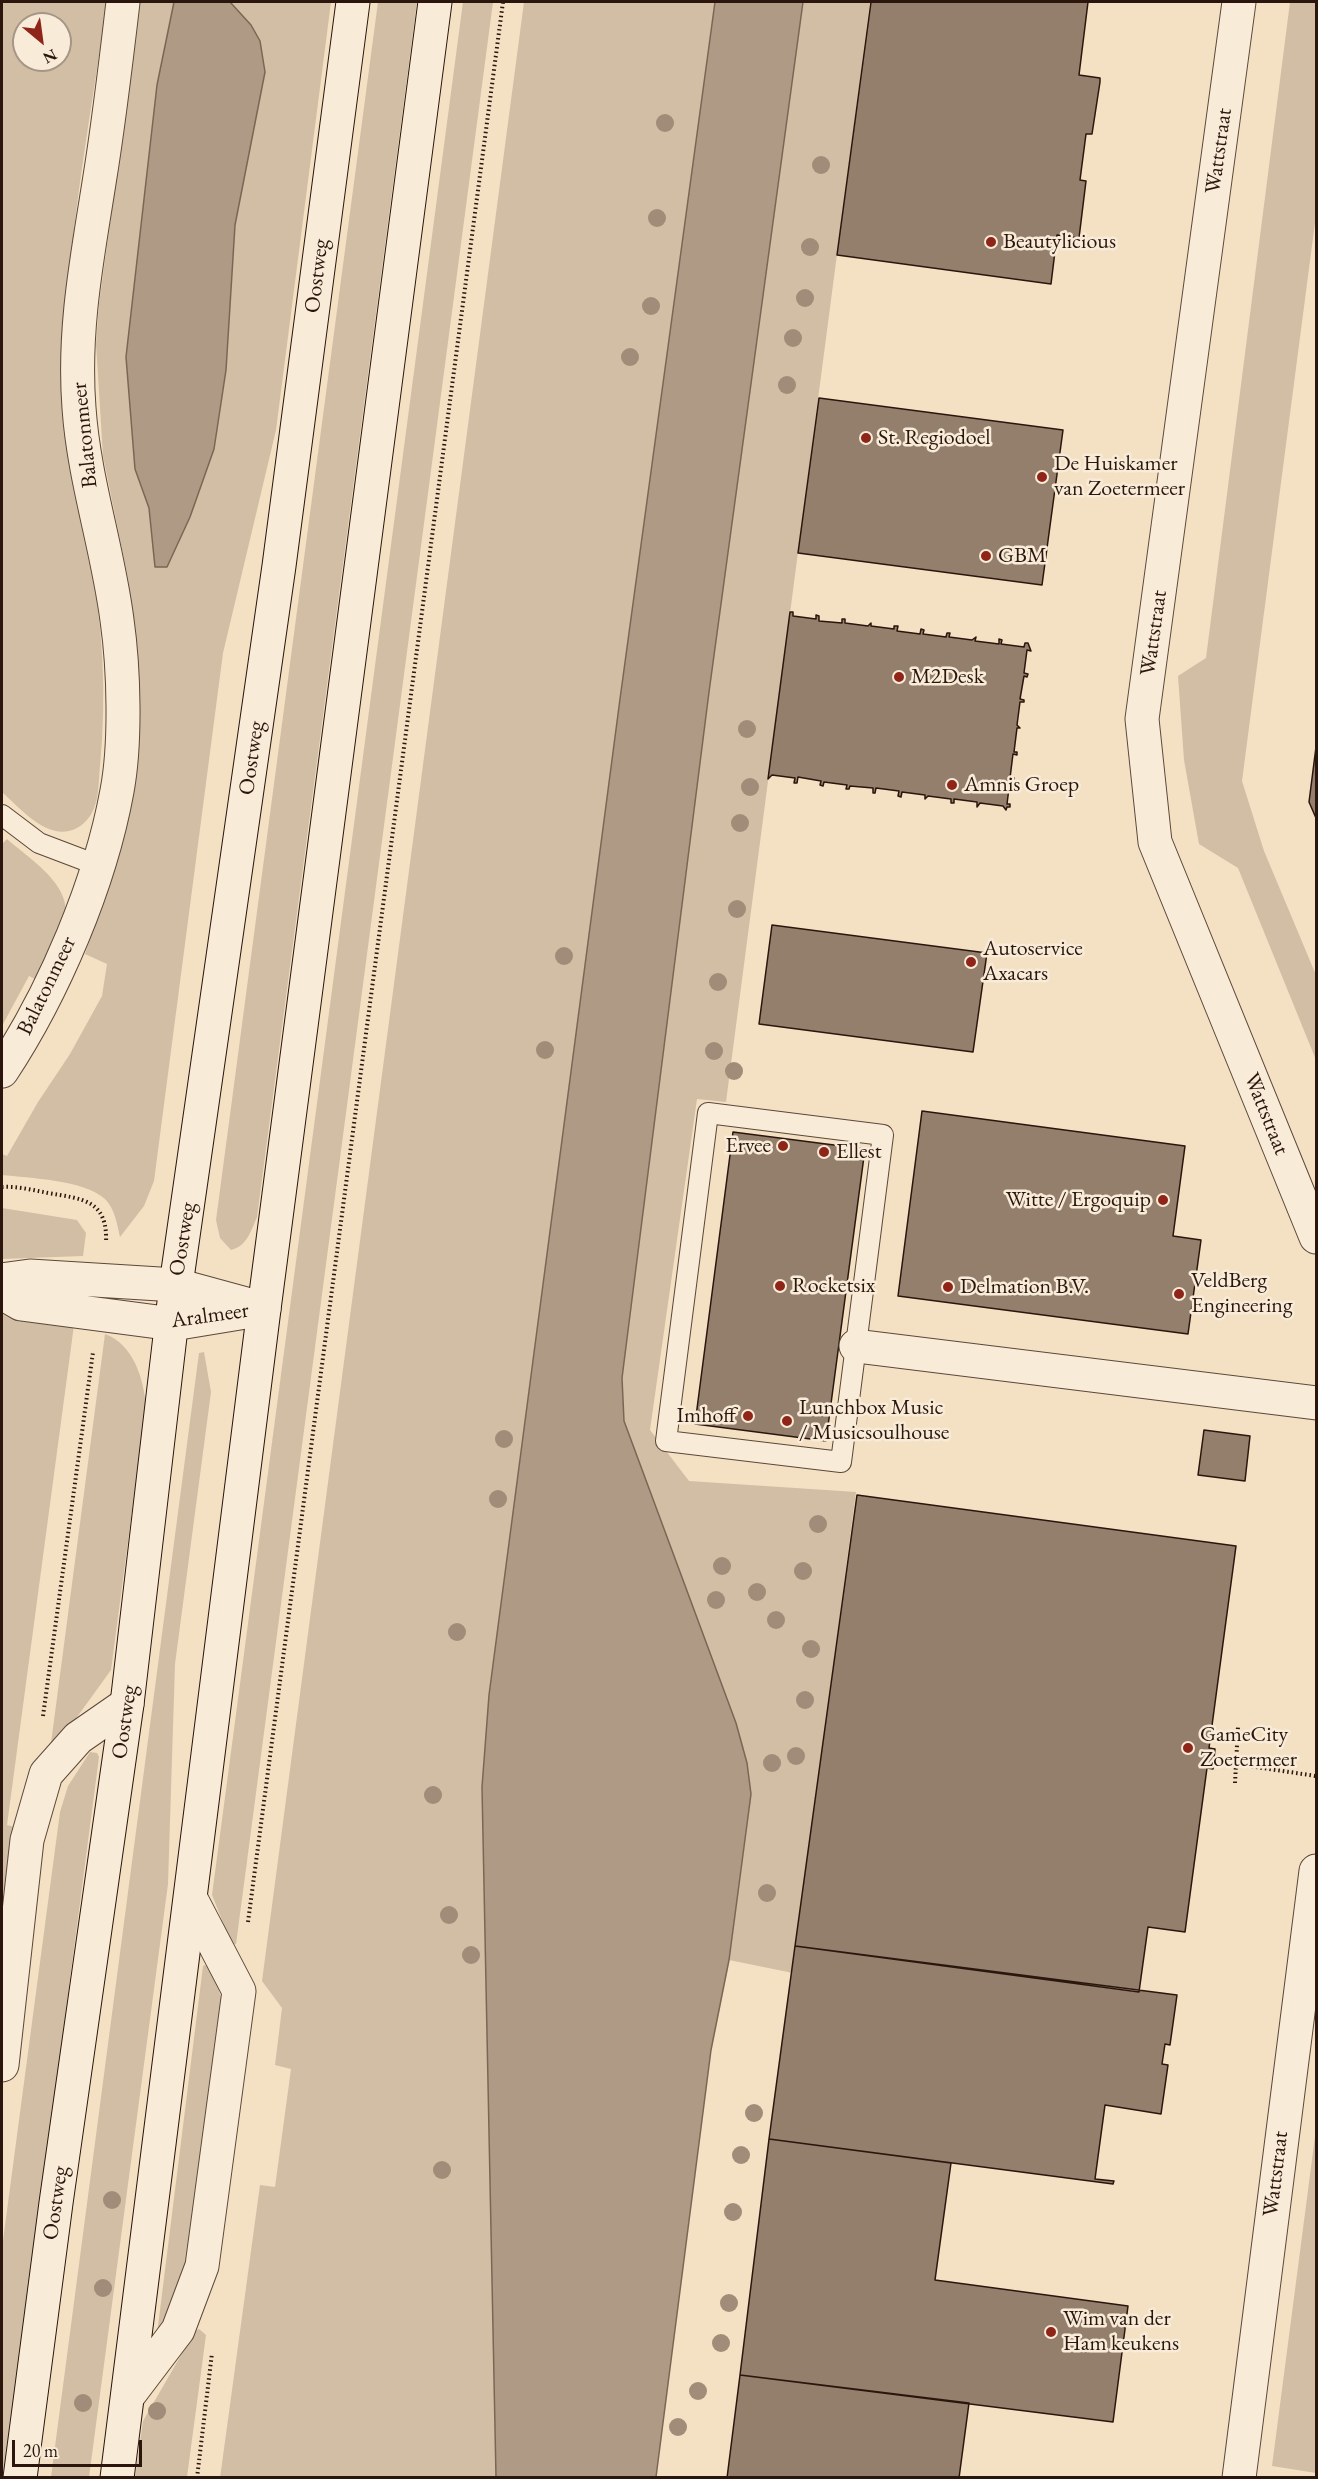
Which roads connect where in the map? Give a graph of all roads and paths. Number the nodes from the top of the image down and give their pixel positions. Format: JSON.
{"nodes":[{"id":1,"x":123,"y":2,"type":"edge"},
{"id":2,"x":353,"y":2,"type":"edge"},
{"id":3,"x":435,"y":2,"type":"edge"},
{"id":4,"x":503,"y":2,"type":"edge"},
{"id":5,"x":1239,"y":2,"type":"edge"},
{"id":6,"x":2,"y":815,"type":"edge"},
{"id":7,"x":97,"y":865,"type":"junction"},
{"id":8,"x":2,"y":1071,"type":"edge"},
{"id":9,"x":2,"y":1187,"type":"edge"},
{"id":10,"x":1317,"y":1237,"type":"edge"},
{"id":11,"x":101,"y":1279,"type":"junction"},
{"id":12,"x":2,"y":1280,"type":"edge"},
{"id":13,"x":176,"y":1286,"type":"junction"},
{"id":14,"x":2,"y":1293,"type":"edge"},
{"id":15,"x":264,"y":1309,"type":"junction"},
{"id":16,"x":96,"y":1316,"type":"junction"},
{"id":17,"x":173,"y":1324,"type":"junction"},
{"id":18,"x":856,"y":1346,"type":"junction"},
{"id":19,"x":1317,"y":1402,"type":"edge"},
{"id":20,"x":128,"y":1704,"type":"junction"},
{"id":21,"x":1238,"y":1727,"type":"dead end"},
{"id":22,"x":1216,"y":1761,"type":"dead end"},
{"id":23,"x":1237,"y":1764,"type":"junction"},
{"id":24,"x":46,"y":1774,"type":"junction"},
{"id":25,"x":1317,"y":1776,"type":"edge"},
{"id":26,"x":1235,"y":1783,"type":"dead end"},
{"id":27,"x":1317,"y":1871,"type":"edge"},
{"id":28,"x":191,"y":1899,"type":"junction"},
{"id":29,"x":246,"y":1932,"type":"dead end"},
{"id":30,"x":1312,"y":1941,"type":"edge"},
{"id":31,"x":1306,"y":2029,"type":"edge"},
{"id":32,"x":2,"y":2065,"type":"edge"},
{"id":33,"x":212,"y":2348,"type":"dead end"},
{"id":34,"x":128,"y":2396,"type":"junction"},
{"id":35,"x":20,"y":2478,"type":"edge"},
{"id":36,"x":117,"y":2478,"type":"edge"},
{"id":37,"x":197,"y":2478,"type":"edge"},
{"id":38,"x":1239,"y":2478,"type":"edge"}],
"edges":[{"from":1,"to":7,"type":"main road","name":"Balatonmeer"},
{"from":2,"to":13,"type":"main road","name":"Oostweg"},
{"from":3,"to":15,"type":"main road"},
{"from":4,"to":29,"type":"path"},
{"from":5,"to":10,"type":"main road","name":"Wattstraat"},
{"from":6,"to":7,"type":"lane"},
{"from":7,"to":8,"type":"main road","name":"Balatonmeer"},
{"from":9,"to":11,"type":"path"},
{"from":11,"to":12,"type":"main road","name":"Aralmeer"},
{"from":11,"to":13,"type":"main road","name":"Aralmeer"},
{"from":13,"to":15,"type":"main road","name":"Aralmeer"},
{"from":13,"to":17,"type":"main road","name":"Oostweg"},
{"from":14,"to":16,"type":"main road","name":"Aralmeer"},
{"from":15,"to":17,"type":"main road","name":"Aralmeer"},
{"from":15,"to":28,"type":"main road"},
{"from":16,"to":17,"type":"main road","name":"Aralmeer"},
{"from":16,"to":24,"type":"path"},
{"from":17,"to":20,"type":"main road","name":"Oostweg"},
{"from":18,"to":18,"type":"lane"},
{"from":18,"to":19,"type":"main road"},
{"from":20,"to":24,"type":"main road"},
{"from":20,"to":35,"type":"main road","name":"Oostweg"},
{"from":21,"to":23,"type":"path"},
{"from":22,"to":23,"type":"path"},
{"from":23,"to":25,"type":"path"},
{"from":23,"to":26,"type":"path"},
{"from":24,"to":32,"type":"main road"},
{"from":27,"to":30,"type":"main road","name":"Wattstraat"},
{"from":28,"to":34,"type":"main road"},
{"from":28,"to":34,"type":"main road"},
{"from":30,"to":31,"type":"main road","name":"Wattstraat"},
{"from":31,"to":38,"type":"main road","name":"Wattstraat"},
{"from":33,"to":37,"type":"path"},
{"from":34,"to":36,"type":"main road"}]}
